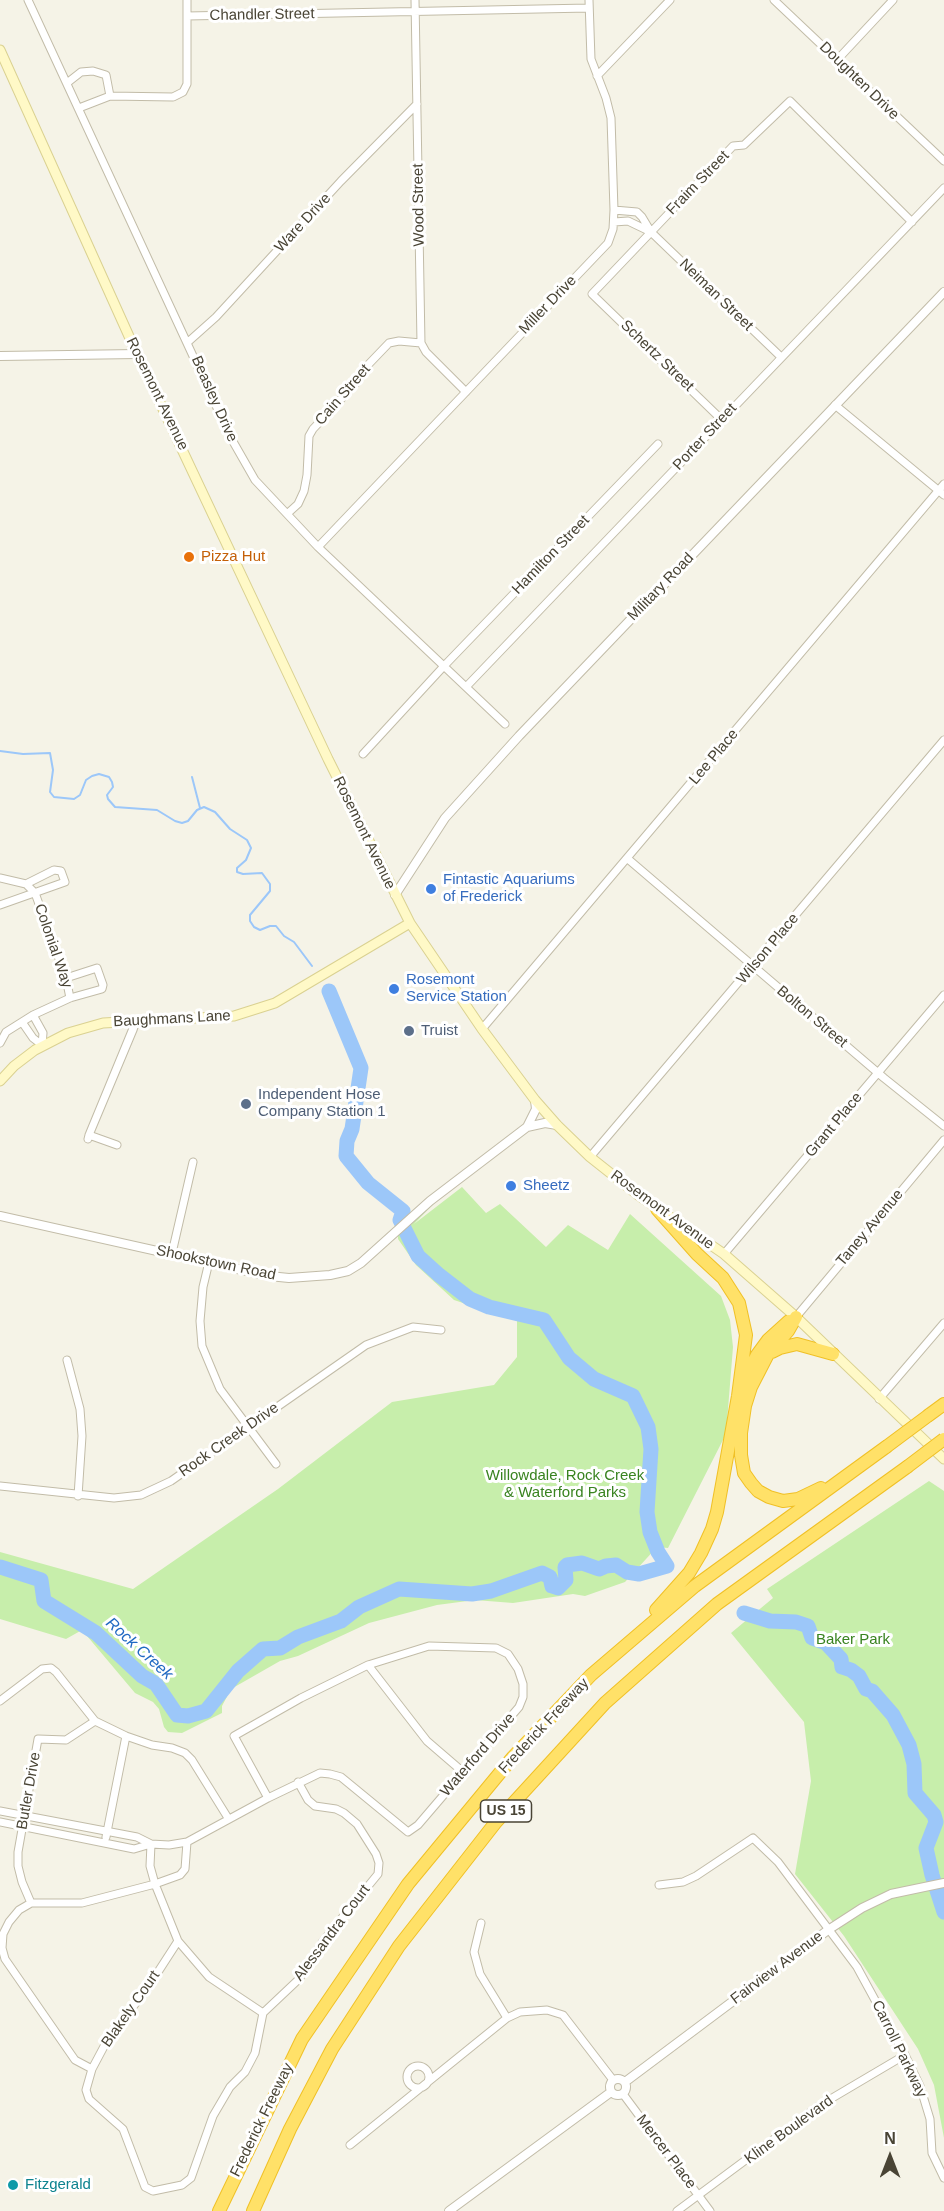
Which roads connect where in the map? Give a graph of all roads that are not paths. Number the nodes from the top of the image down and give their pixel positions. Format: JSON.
{"nodes":[{"id":1,"x":28,"y":0,"type":"edge"},
{"id":2,"x":187,"y":0,"type":"edge"},
{"id":3,"x":415,"y":0,"type":"edge"},
{"id":4,"x":589,"y":0,"type":"edge"},
{"id":5,"x":670,"y":0,"type":"edge"},
{"id":6,"x":774,"y":0,"type":"edge"},
{"id":7,"x":893,"y":0,"type":"edge"},
{"id":8,"x":589,"y":8,"type":"junction"},
{"id":9,"x":415,"y":12,"type":"junction"},
{"id":10,"x":188,"y":16,"type":"junction"},
{"id":11,"x":0,"y":50,"type":"edge"},
{"id":12,"x":837,"y":60,"type":"junction"},
{"id":13,"x":597,"y":76,"type":"junction"},
{"id":14,"x":67,"y":83,"type":"junction"},
{"id":15,"x":110,"y":96,"type":"junction"},
{"id":16,"x":417,"y":104,"type":"junction"},
{"id":17,"x":79,"y":108,"type":"junction"},
{"id":18,"x":944,"y":161,"type":"edge"},
{"id":19,"x":944,"y":188,"type":"edge"},
{"id":20,"x":614,"y":210,"type":"junction"},
{"id":21,"x":614,"y":222,"type":"junction"},
{"id":22,"x":912,"y":222,"type":"junction"},
{"id":23,"x":651,"y":232,"type":"junction"},
{"id":24,"x":944,"y":292,"type":"edge"},
{"id":25,"x":592,"y":294,"type":"joint"},
{"id":26,"x":188,"y":342,"type":"junction"},
{"id":27,"x":422,"y":343,"type":"junction"},
{"id":28,"x":137,"y":354,"type":"junction"},
{"id":29,"x":0,"y":356,"type":"edge"},
{"id":30,"x":781,"y":357,"type":"junction"},
{"id":31,"x":466,"y":392,"type":"junction"},
{"id":32,"x":835,"y":405,"type":"junction"},
{"id":33,"x":722,"y":420,"type":"junction"},
{"id":34,"x":658,"y":444,"type":"dead end"},
{"id":35,"x":944,"y":484,"type":"edge"},
{"id":36,"x":941,"y":493,"type":"edge"},
{"id":37,"x":287,"y":514,"type":"junction"},
{"id":38,"x":318,"y":547,"type":"junction"},
{"id":39,"x":444,"y":666,"type":"junction"},
{"id":40,"x":466,"y":687,"type":"junction"},
{"id":41,"x":505,"y":724,"type":"dead end"},
{"id":42,"x":944,"y":740,"type":"edge"},
{"id":43,"x":363,"y":754,"type":"dead end"},
{"id":44,"x":628,"y":859,"type":"junction"},
{"id":45,"x":0,"y":878,"type":"edge"},
{"id":46,"x":26,"y":884,"type":"junction"},
{"id":47,"x":35,"y":893,"type":"junction"},
{"id":48,"x":395,"y":896,"type":"junction"},
{"id":49,"x":0,"y":905,"type":"edge"},
{"id":50,"x":410,"y":923,"type":"junction"},
{"id":51,"x":753,"y":966,"type":"junction"},
{"id":52,"x":66,"y":978,"type":"junction"},
{"id":53,"x":944,"y":995,"type":"edge"},
{"id":54,"x":70,"y":998,"type":"junction"},
{"id":55,"x":33,"y":1015,"type":"junction"},
{"id":56,"x":22,"y":1022,"type":"junction"},
{"id":57,"x":135,"y":1025,"type":"junction"},
{"id":58,"x":482,"y":1029,"type":"junction"},
{"id":59,"x":3,"y":1030,"type":"edge"},
{"id":60,"x":0,"y":1043,"type":"edge"},
{"id":61,"x":42,"y":1045,"type":"junction"},
{"id":62,"x":878,"y":1073,"type":"junction"},
{"id":63,"x":0,"y":1081,"type":"edge"},
{"id":64,"x":535,"y":1100,"type":"junction"},
{"id":65,"x":557,"y":1125,"type":"junction"},
{"id":66,"x":944,"y":1126,"type":"edge"},
{"id":67,"x":527,"y":1127,"type":"junction"},
{"id":68,"x":944,"y":1140,"type":"edge"},
{"id":69,"x":117,"y":1145,"type":"dead end"},
{"id":70,"x":590,"y":1157,"type":"junction"},
{"id":71,"x":193,"y":1162,"type":"dead end"},
{"id":72,"x":657,"y":1209,"type":"junction"},
{"id":73,"x":0,"y":1216,"type":"edge"},
{"id":74,"x":172,"y":1253,"type":"junction"},
{"id":75,"x":724,"y":1254,"type":"junction"},
{"id":76,"x":209,"y":1262,"type":"junction"},
{"id":77,"x":796,"y":1317,"type":"junction"},
{"id":78,"x":944,"y":1323,"type":"edge"},
{"id":79,"x":441,"y":1330,"type":"dead end"},
{"id":80,"x":768,"y":1354,"type":"junction"},
{"id":81,"x":833,"y":1354,"type":"junction"},
{"id":82,"x":67,"y":1360,"type":"dead end"},
{"id":83,"x":738,"y":1396,"type":"junction"},
{"id":84,"x":879,"y":1399,"type":"junction"},
{"id":85,"x":944,"y":1404,"type":"edge"},
{"id":86,"x":247,"y":1426,"type":"junction"},
{"id":87,"x":944,"y":1439,"type":"edge"},
{"id":88,"x":944,"y":1459,"type":"edge"},
{"id":89,"x":867,"y":1461,"type":"junction"},
{"id":90,"x":276,"y":1464,"type":"dead end"},
{"id":91,"x":0,"y":1486,"type":"edge"},
{"id":92,"x":78,"y":1496,"type":"junction"},
{"id":93,"x":368,"y":1665,"type":"junction"},
{"id":94,"x":591,"y":1675,"type":"junction"},
{"id":95,"x":0,"y":1701,"type":"edge"},
{"id":96,"x":94,"y":1721,"type":"junction"},
{"id":97,"x":126,"y":1736,"type":"junction"},
{"id":98,"x":463,"y":1772,"type":"junction"},
{"id":99,"x":298,"y":1782,"type":"junction"},
{"id":100,"x":268,"y":1798,"type":"junction"},
{"id":101,"x":0,"y":1811,"type":"edge"},
{"id":102,"x":25,"y":1816,"type":"junction"},
{"id":103,"x":228,"y":1818,"type":"junction"},
{"id":104,"x":0,"y":1822,"type":"edge"},
{"id":105,"x":22,"y":1826,"type":"junction"},
{"id":106,"x":107,"y":1832,"type":"junction"},
{"id":107,"x":187,"y":1842,"type":"junction"},
{"id":108,"x":105,"y":1844,"type":"junction"},
{"id":109,"x":150,"y":1844,"type":"junction"},
{"id":110,"x":944,"y":1883,"type":"edge"},
{"id":111,"x":155,"y":1884,"type":"junction"},
{"id":112,"x":659,"y":1885,"type":"dead end"},
{"id":113,"x":31,"y":1903,"type":"junction"},
{"id":114,"x":481,"y":1923,"type":"dead end"},
{"id":115,"x":828,"y":1930,"type":"junction"},
{"id":116,"x":178,"y":1941,"type":"junction"},
{"id":117,"x":263,"y":2013,"type":"junction"},
{"id":118,"x":507,"y":2018,"type":"junction"},
{"id":119,"x":905,"y":2055,"type":"junction"},
{"id":120,"x":92,"y":2069,"type":"junction"},
{"id":121,"x":613,"y":2080,"type":"junction"},
{"id":122,"x":625,"y":2082,"type":"junction"},
{"id":123,"x":612,"y":2092,"type":"junction"},
{"id":124,"x":623,"y":2094,"type":"junction"},
{"id":125,"x":350,"y":2145,"type":"dead end"},
{"id":126,"x":944,"y":2178,"type":"edge"},
{"id":127,"x":698,"y":2195,"type":"junction"},
{"id":128,"x":219,"y":2211,"type":"edge"},
{"id":129,"x":253,"y":2211,"type":"edge"},
{"id":130,"x":449,"y":2211,"type":"edge"},
{"id":131,"x":677,"y":2211,"type":"edge"},
{"id":132,"x":710,"y":2211,"type":"edge"}],
"edges":[{"from":1,"to":14,"type":"street","name":"Beasley Drive"},
{"from":2,"to":10,"type":"street"},
{"from":3,"to":9,"type":"street","name":"Wood Street"},
{"from":4,"to":8,"type":"street","name":"Miller Drive"},
{"from":5,"to":13,"type":"street"},
{"from":6,"to":12,"type":"street","name":"Doughten Drive"},
{"from":7,"to":12,"type":"street"},
{"from":8,"to":9,"type":"street","name":"Chandler Street"},
{"from":8,"to":13,"type":"street","name":"Miller Drive"},
{"from":9,"to":10,"type":"street","name":"Chandler Street"},
{"from":9,"to":16,"type":"street","name":"Wood Street"},
{"from":10,"to":15,"type":"street"},
{"from":11,"to":28,"type":"main road","name":"Rosemont Avenue"},
{"from":12,"to":18,"type":"street","name":"Doughten Drive"},
{"from":13,"to":20,"type":"street","name":"Miller Drive"},
{"from":14,"to":15,"type":"street"},
{"from":14,"to":17,"type":"street","name":"Beasley Drive"},
{"from":15,"to":17,"type":"street"},
{"from":16,"to":26,"type":"street","name":"Ware Drive"},
{"from":16,"to":27,"type":"street","name":"Wood Street"},
{"from":17,"to":26,"type":"street","name":"Beasley Drive"},
{"from":19,"to":22,"type":"street","name":"Porter Street"},
{"from":20,"to":21,"type":"street","name":"Miller Drive"},
{"from":20,"to":23,"type":"street","name":"Neiman Street"},
{"from":21,"to":23,"type":"street","name":"Neiman Street"},
{"from":21,"to":31,"type":"street","name":"Miller Drive"},
{"from":22,"to":23,"type":"street","name":"Fraim Street"},
{"from":22,"to":30,"type":"street","name":"Porter Street"},
{"from":23,"to":25,"type":"street","name":"Fraim Street"},
{"from":23,"to":30,"type":"street","name":"Neiman Street"},
{"from":24,"to":32,"type":"street","name":"Military Road"},
{"from":25,"to":33,"type":"street","name":"Schertz Street"},
{"from":26,"to":37,"type":"street","name":"Beasley Drive"},
{"from":27,"to":31,"type":"street"},
{"from":27,"to":37,"type":"street","name":"Cain Street"},
{"from":28,"to":29,"type":"street"},
{"from":28,"to":48,"type":"main road","name":"Rosemont Avenue"},
{"from":30,"to":33,"type":"street","name":"Porter Street"},
{"from":31,"to":38,"type":"street","name":"Miller Drive"},
{"from":32,"to":36,"type":"street"},
{"from":32,"to":48,"type":"street","name":"Military Road"},
{"from":33,"to":40,"type":"street","name":"Porter Street"},
{"from":34,"to":39,"type":"street","name":"Hamilton Street"},
{"from":35,"to":36,"type":"street","name":"Lee Place"},
{"from":36,"to":44,"type":"street","name":"Lee Place"},
{"from":37,"to":38,"type":"street","name":"Beasley Drive"},
{"from":38,"to":39,"type":"street","name":"Beasley Drive"},
{"from":39,"to":40,"type":"street","name":"Beasley Drive"},
{"from":39,"to":43,"type":"street","name":"Hamilton Street"},
{"from":40,"to":41,"type":"street","name":"Beasley Drive"},
{"from":42,"to":51,"type":"street","name":"Wilson Place"},
{"from":44,"to":51,"type":"street","name":"Bolton Street"},
{"from":44,"to":58,"type":"street","name":"Lee Place"},
{"from":45,"to":46,"type":"street"},
{"from":46,"to":47,"type":"street","name":"Colonial Way"},
{"from":46,"to":47,"type":"street","name":"Colonial Way"},
{"from":47,"to":49,"type":"street","name":"Colonial Way"},
{"from":47,"to":52,"type":"street","name":"Colonial Way"},
{"from":48,"to":50,"type":"main road","name":"Rosemont Avenue"},
{"from":50,"to":57,"type":"main road","name":"Baughmans Lane"},
{"from":50,"to":58,"type":"main road","name":"Rosemont Avenue"},
{"from":51,"to":62,"type":"street","name":"Bolton Street"},
{"from":51,"to":70,"type":"street","name":"Wilson Place"},
{"from":52,"to":54,"type":"street","name":"Colonial Way"},
{"from":52,"to":54,"type":"street"},
{"from":53,"to":62,"type":"street","name":"Grant Place"},
{"from":54,"to":55,"type":"street"},
{"from":55,"to":56,"type":"street"},
{"from":55,"to":61,"type":"street"},
{"from":56,"to":59,"type":"street"},
{"from":56,"to":61,"type":"street"},
{"from":57,"to":61,"type":"main road","name":"Baughmans Lane"},
{"from":57,"to":69,"type":"street"},
{"from":58,"to":64,"type":"main road","name":"Rosemont Avenue"},
{"from":59,"to":60,"type":"street"},
{"from":61,"to":63,"type":"main road","name":"Baughmans Lane"},
{"from":62,"to":66,"type":"street","name":"Bolton Street"},
{"from":62,"to":75,"type":"street","name":"Grant Place"},
{"from":64,"to":65,"type":"main road","name":"Rosemont Avenue"},
{"from":64,"to":67,"type":"street"},
{"from":65,"to":67,"type":"street"},
{"from":65,"to":70,"type":"main road","name":"Rosemont Avenue"},
{"from":67,"to":76,"type":"street","name":"Shookstown Road"},
{"from":68,"to":77,"type":"street","name":"Taney Avenue"},
{"from":70,"to":72,"type":"main road","name":"Rosemont Avenue"},
{"from":71,"to":74,"type":"street"},
{"from":72,"to":75,"type":"main road","name":"Rosemont Avenue"},
{"from":72,"to":83,"type":"highway"},
{"from":73,"to":74,"type":"street","name":"Shookstown Road"},
{"from":74,"to":76,"type":"street","name":"Shookstown Road"},
{"from":75,"to":77,"type":"main road","name":"Rosemont Avenue"},
{"from":76,"to":86,"type":"street"},
{"from":77,"to":80,"type":"highway"},
{"from":77,"to":81,"type":"main road","name":"Rosemont Avenue"},
{"from":77,"to":83,"type":"highway"},
{"from":78,"to":84,"type":"street"},
{"from":79,"to":86,"type":"street","name":"Rock Creek Drive"},
{"from":80,"to":81,"type":"highway"},
{"from":80,"to":89,"type":"highway"},
{"from":81,"to":84,"type":"main road","name":"Rosemont Avenue"},
{"from":82,"to":92,"type":"street"},
{"from":83,"to":94,"type":"highway"},
{"from":84,"to":88,"type":"main road","name":"Rosemont Avenue"},
{"from":85,"to":89,"type":"highway","name":"Frederick Freeway","number":"US 15","bridge":true},
{"from":86,"to":90,"type":"street"},
{"from":86,"to":92,"type":"street","name":"Rock Creek Drive"},
{"from":87,"to":129,"type":"highway","name":"Frederick Freeway","number":"US 15","bridge":true},
{"from":89,"to":94,"type":"highway","name":"Frederick Freeway","number":"US 15"},
{"from":91,"to":92,"type":"street","name":"Rock Creek Drive"},
{"from":93,"to":98,"type":"street"},
{"from":93,"to":98,"type":"street","name":"Waterford Drive"},
{"from":93,"to":100,"type":"street","name":"Waterford Drive"},
{"from":94,"to":128,"type":"highway","name":"Frederick Freeway","number":"US 15"},
{"from":95,"to":96,"type":"street"},
{"from":96,"to":97,"type":"street"},
{"from":96,"to":102,"type":"street","name":"Butler Drive"},
{"from":97,"to":103,"type":"street"},
{"from":97,"to":106,"type":"street"},
{"from":98,"to":99,"type":"street","name":"Waterford Drive"},
{"from":99,"to":100,"type":"street","name":"Waterford Drive"},
{"from":99,"to":117,"type":"street","name":"Alessandra Court"},
{"from":100,"to":103,"type":"street","name":"Waterford Drive"},
{"from":101,"to":102,"type":"street","name":"Waterford Drive"},
{"from":102,"to":105,"type":"street","name":"Butler Drive"},
{"from":102,"to":106,"type":"street","name":"Waterford Drive"},
{"from":103,"to":107,"type":"street","name":"Waterford Drive"},
{"from":104,"to":105,"type":"street","name":"Waterford Drive"},
{"from":105,"to":108,"type":"street","name":"Waterford Drive"},
{"from":105,"to":113,"type":"street","name":"Butler Drive"},
{"from":106,"to":108,"type":"street"},
{"from":106,"to":109,"type":"street","name":"Waterford Drive"},
{"from":107,"to":109,"type":"street","name":"Waterford Drive"},
{"from":107,"to":111,"type":"street"},
{"from":108,"to":109,"type":"street","name":"Waterford Drive"},
{"from":109,"to":111,"type":"street"},
{"from":110,"to":115,"type":"street","name":"Fairview Avenue"},
{"from":111,"to":113,"type":"street"},
{"from":111,"to":116,"type":"street"},
{"from":112,"to":115,"type":"street","name":"Carroll Parkway"},
{"from":113,"to":120,"type":"street"},
{"from":114,"to":118,"type":"street"},
{"from":115,"to":119,"type":"street","name":"Carroll Parkway"},
{"from":115,"to":122,"type":"street","name":"Fairview Avenue"},
{"from":116,"to":117,"type":"street"},
{"from":116,"to":120,"type":"street","name":"Blakely Court"},
{"from":117,"to":120,"type":"street","name":"Blakely Court"},
{"from":118,"to":121,"type":"street"},
{"from":118,"to":125,"type":"street"},
{"from":119,"to":126,"type":"street","name":"Carroll Parkway"},
{"from":119,"to":127,"type":"street","name":"Kline Boulevard"},
{"from":121,"to":122,"type":"street"},
{"from":121,"to":123,"type":"street"},
{"from":122,"to":124,"type":"street"},
{"from":123,"to":124,"type":"street"},
{"from":123,"to":130,"type":"street"},
{"from":124,"to":127,"type":"street","name":"Mercer Place"},
{"from":127,"to":131,"type":"street","name":"Kline Boulevard"},
{"from":127,"to":132,"type":"street","name":"Mercer Place"}]}
